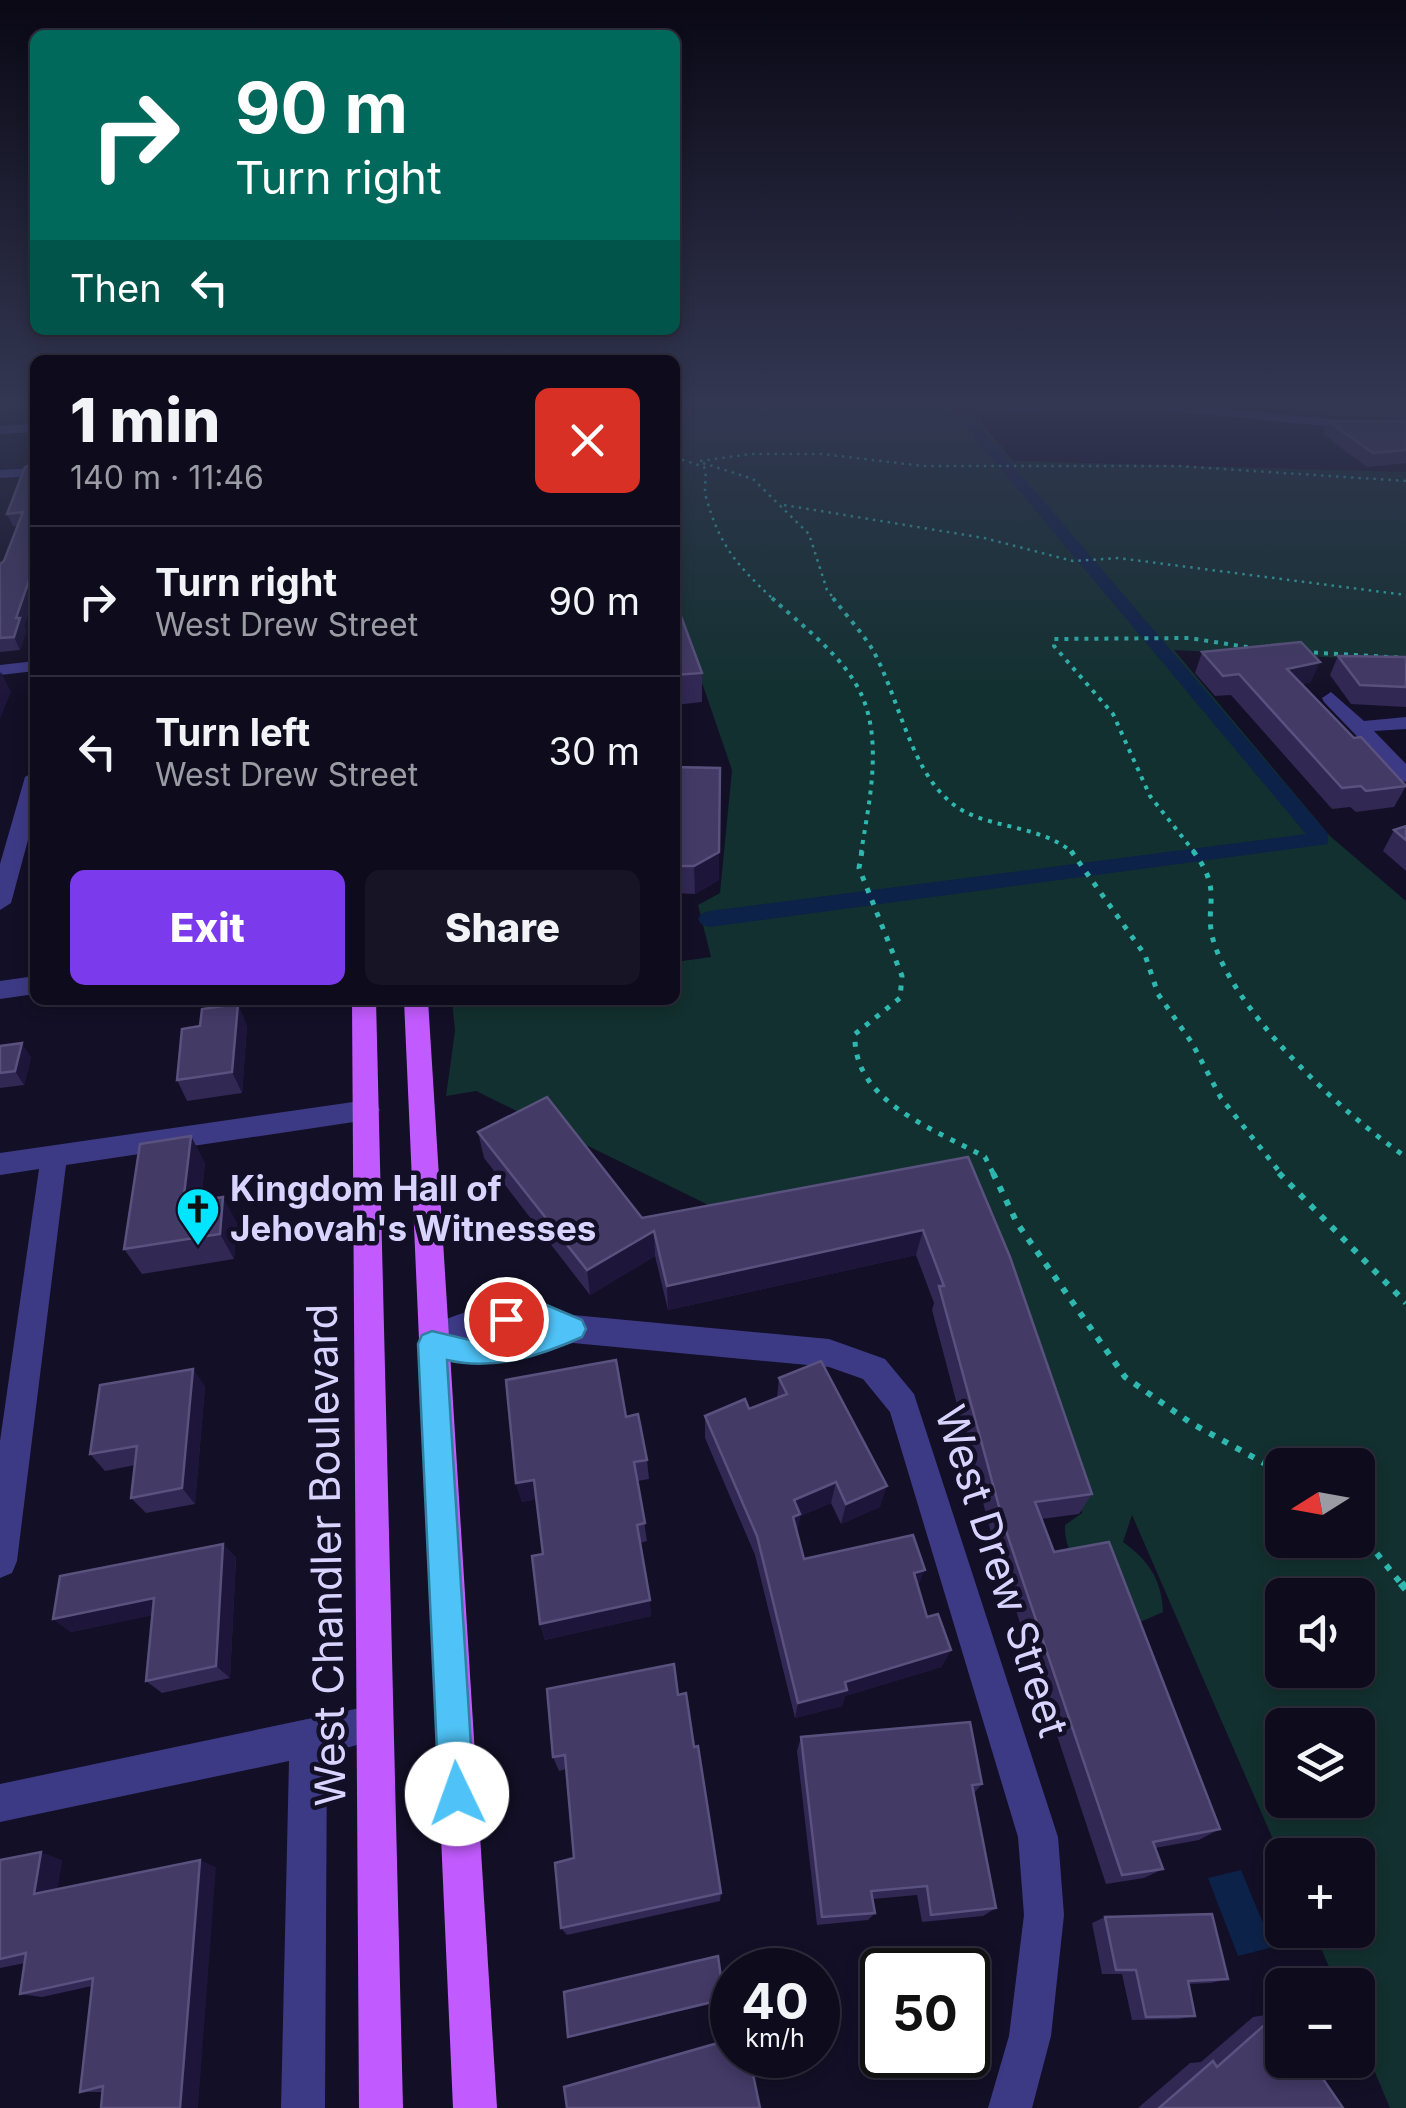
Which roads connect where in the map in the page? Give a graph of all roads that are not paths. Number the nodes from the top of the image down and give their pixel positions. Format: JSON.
{"nodes":[{"id":1,"x":30,"y":667,"type":"edge"},
{"id":2,"x":0,"y":670,"type":"edge"},
{"id":3,"x":1332,"y":698,"type":"dead end"},
{"id":4,"x":1406,"y":723,"type":"edge"},
{"id":5,"x":1359,"y":727,"type":"junction"},
{"id":6,"x":1406,"y":776,"type":"edge"},
{"id":7,"x":30,"y":795,"type":"edge"},
{"id":8,"x":0,"y":903,"type":"edge"},
{"id":9,"x":30,"y":986,"type":"edge"},
{"id":10,"x":0,"y":990,"type":"edge"},
{"id":11,"x":364,"y":1005,"type":"edge"},
{"id":12,"x":416,"y":1005,"type":"edge"},
{"id":13,"x":367,"y":1110,"type":"junction"},
{"id":14,"x":54,"y":1156,"type":"junction"},
{"id":15,"x":0,"y":1164,"type":"edge"},
{"id":16,"x":432,"y":1344,"type":"junction"},
{"id":17,"x":0,"y":1561,"type":"edge"},
{"id":18,"x":374,"y":1724,"type":"junction"},
{"id":19,"x":308,"y":1738,"type":"junction"},
{"id":20,"x":0,"y":1803,"type":"edge"},
{"id":21,"x":303,"y":2108,"type":"edge"},
{"id":22,"x":381,"y":2108,"type":"edge"},
{"id":23,"x":475,"y":2108,"type":"edge"},
{"id":24,"x":1010,"y":2108,"type":"edge"}],
"edges":[{"from":1,"to":2,"type":"street"},
{"from":3,"to":5,"type":"street"},
{"from":4,"to":5,"type":"street"},
{"from":5,"to":6,"type":"street"},
{"from":7,"to":8,"type":"street"},
{"from":9,"to":10,"type":"street"},
{"from":11,"to":13,"type":"main road","name":"West Chandler Boulevard"},
{"from":12,"to":16,"type":"main road"},
{"from":13,"to":14,"type":"street"},
{"from":13,"to":18,"type":"main road","name":"West Chandler Boulevard"},
{"from":14,"to":15,"type":"street"},
{"from":14,"to":17,"type":"street"},
{"from":16,"to":23,"type":"main road"},
{"from":16,"to":24,"type":"street","name":"West Drew Street"},
{"from":18,"to":19,"type":"street"},
{"from":18,"to":22,"type":"main road","name":"West Chandler Boulevard"},
{"from":19,"to":20,"type":"street"},
{"from":19,"to":21,"type":"street"}]}
